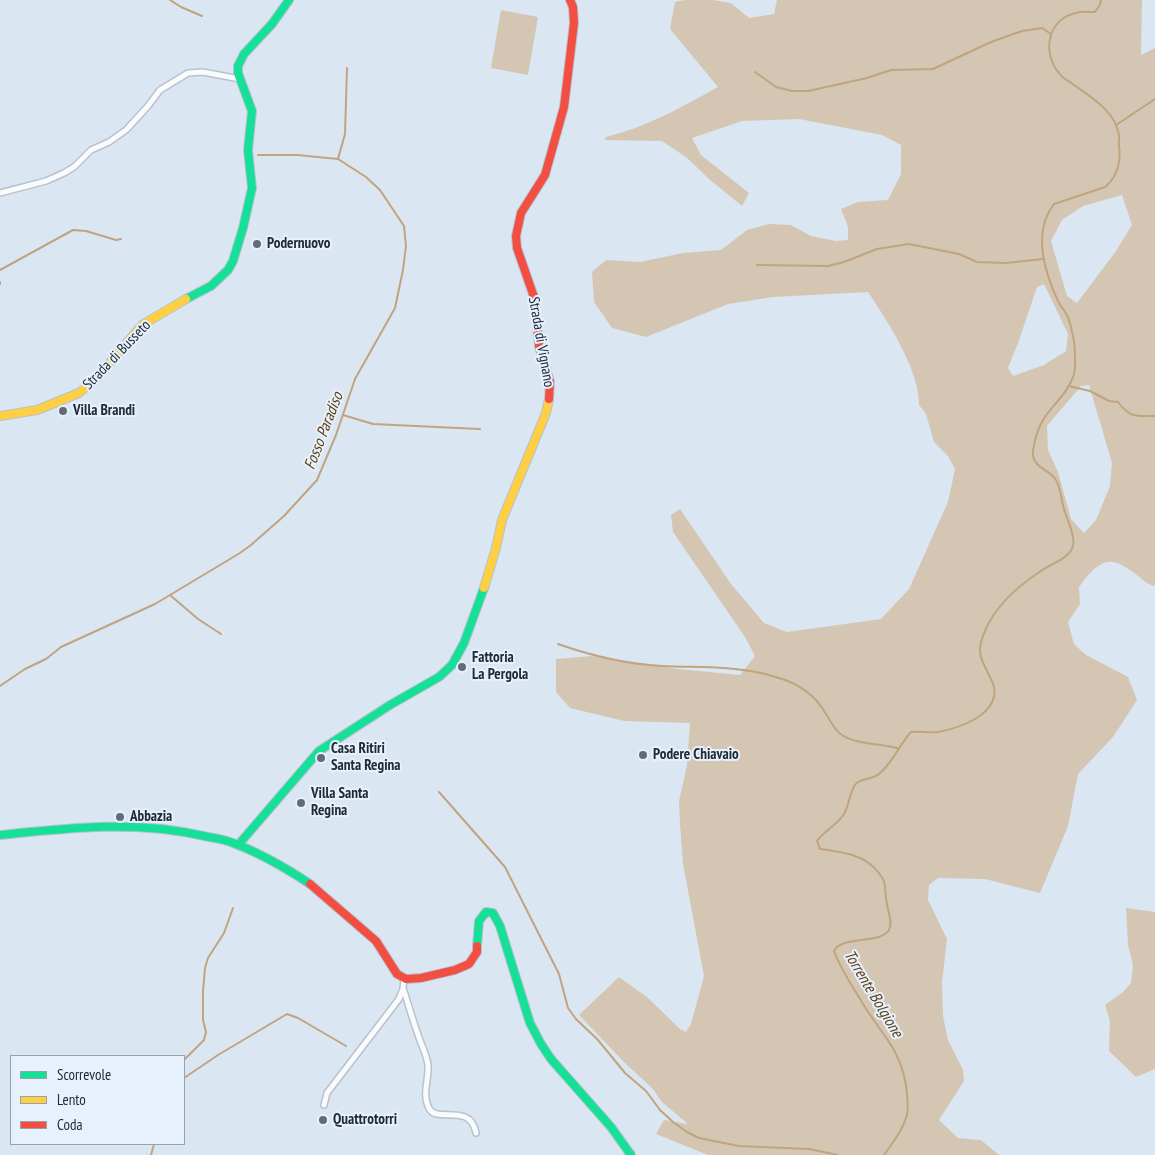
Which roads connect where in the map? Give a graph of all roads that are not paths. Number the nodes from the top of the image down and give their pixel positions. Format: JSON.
{"nodes":[{"id":1,"x":289,"y":0,"type":"edge"},
{"id":2,"x":570,"y":0,"type":"edge"},
{"id":3,"x":240,"y":79,"type":"junction"},
{"id":4,"x":0,"y":193,"type":"edge"},
{"id":5,"x":0,"y":416,"type":"edge"},
{"id":6,"x":0,"y":835,"type":"edge"},
{"id":7,"x":239,"y":844,"type":"junction"},
{"id":8,"x":404,"y":979,"type":"junction"},
{"id":9,"x":403,"y":988,"type":"junction"},
{"id":10,"x":324,"y":1105,"type":"dead end"},
{"id":11,"x":476,"y":1133,"type":"dead end"},
{"id":12,"x":631,"y":1155,"type":"edge"}],
"edges":[{"from":1,"to":3,"type":"street","name":"Strada di Busseto"},
{"from":2,"to":7,"type":"street","name":"Strada di Vignano"},
{"from":3,"to":4,"type":"street"},
{"from":3,"to":5,"type":"street","name":"Strada di Busseto"},
{"from":6,"to":7,"type":"street"},
{"from":7,"to":8,"type":"street"},
{"from":8,"to":9,"type":"street"},
{"from":8,"to":12,"type":"street"},
{"from":9,"to":10,"type":"street"},
{"from":9,"to":11,"type":"street"}]}
